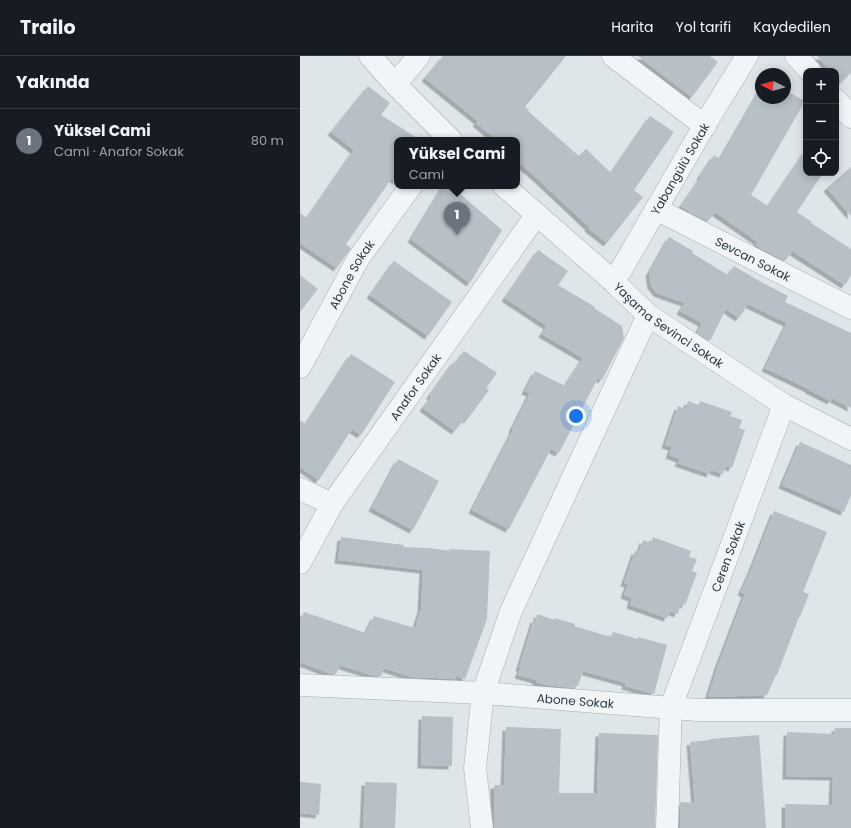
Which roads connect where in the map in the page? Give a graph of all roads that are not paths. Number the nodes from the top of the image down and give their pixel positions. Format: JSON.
{"nodes":[{"id":1,"x":370,"y":56,"type":"edge"},
{"id":2,"x":418,"y":56,"type":"edge"},
{"id":3,"x":613,"y":56,"type":"edge"},
{"id":4,"x":747,"y":56,"type":"edge"},
{"id":5,"x":796,"y":56,"type":"edge"},
{"id":6,"x":807,"y":68,"type":"edge"},
{"id":7,"x":395,"y":84,"type":"junction"},
{"id":8,"x":839,"y":103,"type":"edge"},
{"id":9,"x":851,"y":117,"type":"edge"},
{"id":10,"x":705,"y":126,"type":"junction"},
{"id":11,"x":446,"y":137,"type":"edge"},
{"id":12,"x":409,"y":189,"type":"edge"},
{"id":13,"x":507,"y":189,"type":"edge"},
{"id":14,"x":656,"y":209,"type":"junction"},
{"id":15,"x":536,"y":214,"type":"junction"},
{"id":16,"x":614,"y":282,"type":"junction"},
{"id":17,"x":851,"y":308,"type":"edge"},
{"id":18,"x":648,"y":315,"type":"junction"},
{"id":19,"x":300,"y":367,"type":"edge"},
{"id":20,"x":784,"y":405,"type":"junction"},
{"id":21,"x":851,"y":439,"type":"edge"},
{"id":22,"x":300,"y":489,"type":"edge"},
{"id":23,"x":332,"y":504,"type":"junction"},
{"id":24,"x":300,"y":562,"type":"edge"},
{"id":25,"x":300,"y":685,"type":"edge"},
{"id":26,"x":483,"y":693,"type":"junction"},
{"id":27,"x":671,"y":707,"type":"junction"},
{"id":28,"x":851,"y":710,"type":"edge"},
{"id":29,"x":482,"y":828,"type":"edge"},
{"id":30,"x":667,"y":828,"type":"edge"}],
"edges":[{"from":1,"to":7,"type":"street"},
{"from":2,"to":7,"type":"street"},
{"from":3,"to":10,"type":"street"},
{"from":4,"to":10,"type":"street","name":"Yabangülü Sokak"},
{"from":5,"to":6,"type":"street"},
{"from":7,"to":11,"type":"street"},
{"from":8,"to":9,"type":"street"},
{"from":10,"to":14,"type":"street","name":"Yabangülü Sokak"},
{"from":12,"to":19,"type":"street","name":"Abone Sokak"},
{"from":13,"to":15,"type":"street","name":"Yaşama Sevinci Sokak"},
{"from":14,"to":16,"type":"street","name":"Yabangülü Sokak"},
{"from":14,"to":17,"type":"street","name":"Sevcan Sokak"},
{"from":15,"to":16,"type":"street","name":"Yaşama Sevinci Sokak"},
{"from":15,"to":23,"type":"street","name":"Anafor Sokak"},
{"from":16,"to":18,"type":"street","name":"Yaşama Sevinci Sokak"},
{"from":18,"to":20,"type":"street","name":"Yaşama Sevinci Sokak"},
{"from":18,"to":26,"type":"street"},
{"from":20,"to":21,"type":"street","name":"Yaşama Sevinci Sokak"},
{"from":20,"to":27,"type":"street","name":"Ceren Sokak"},
{"from":22,"to":23,"type":"street"},
{"from":23,"to":24,"type":"street","name":"Anafor Sokak"},
{"from":25,"to":26,"type":"street","name":"Abone Sokak"},
{"from":26,"to":27,"type":"street","name":"Abone Sokak"},
{"from":26,"to":29,"type":"street"},
{"from":27,"to":28,"type":"street","name":"Abone Sokak"},
{"from":27,"to":30,"type":"street","name":"Ceren Sokak"}]}
